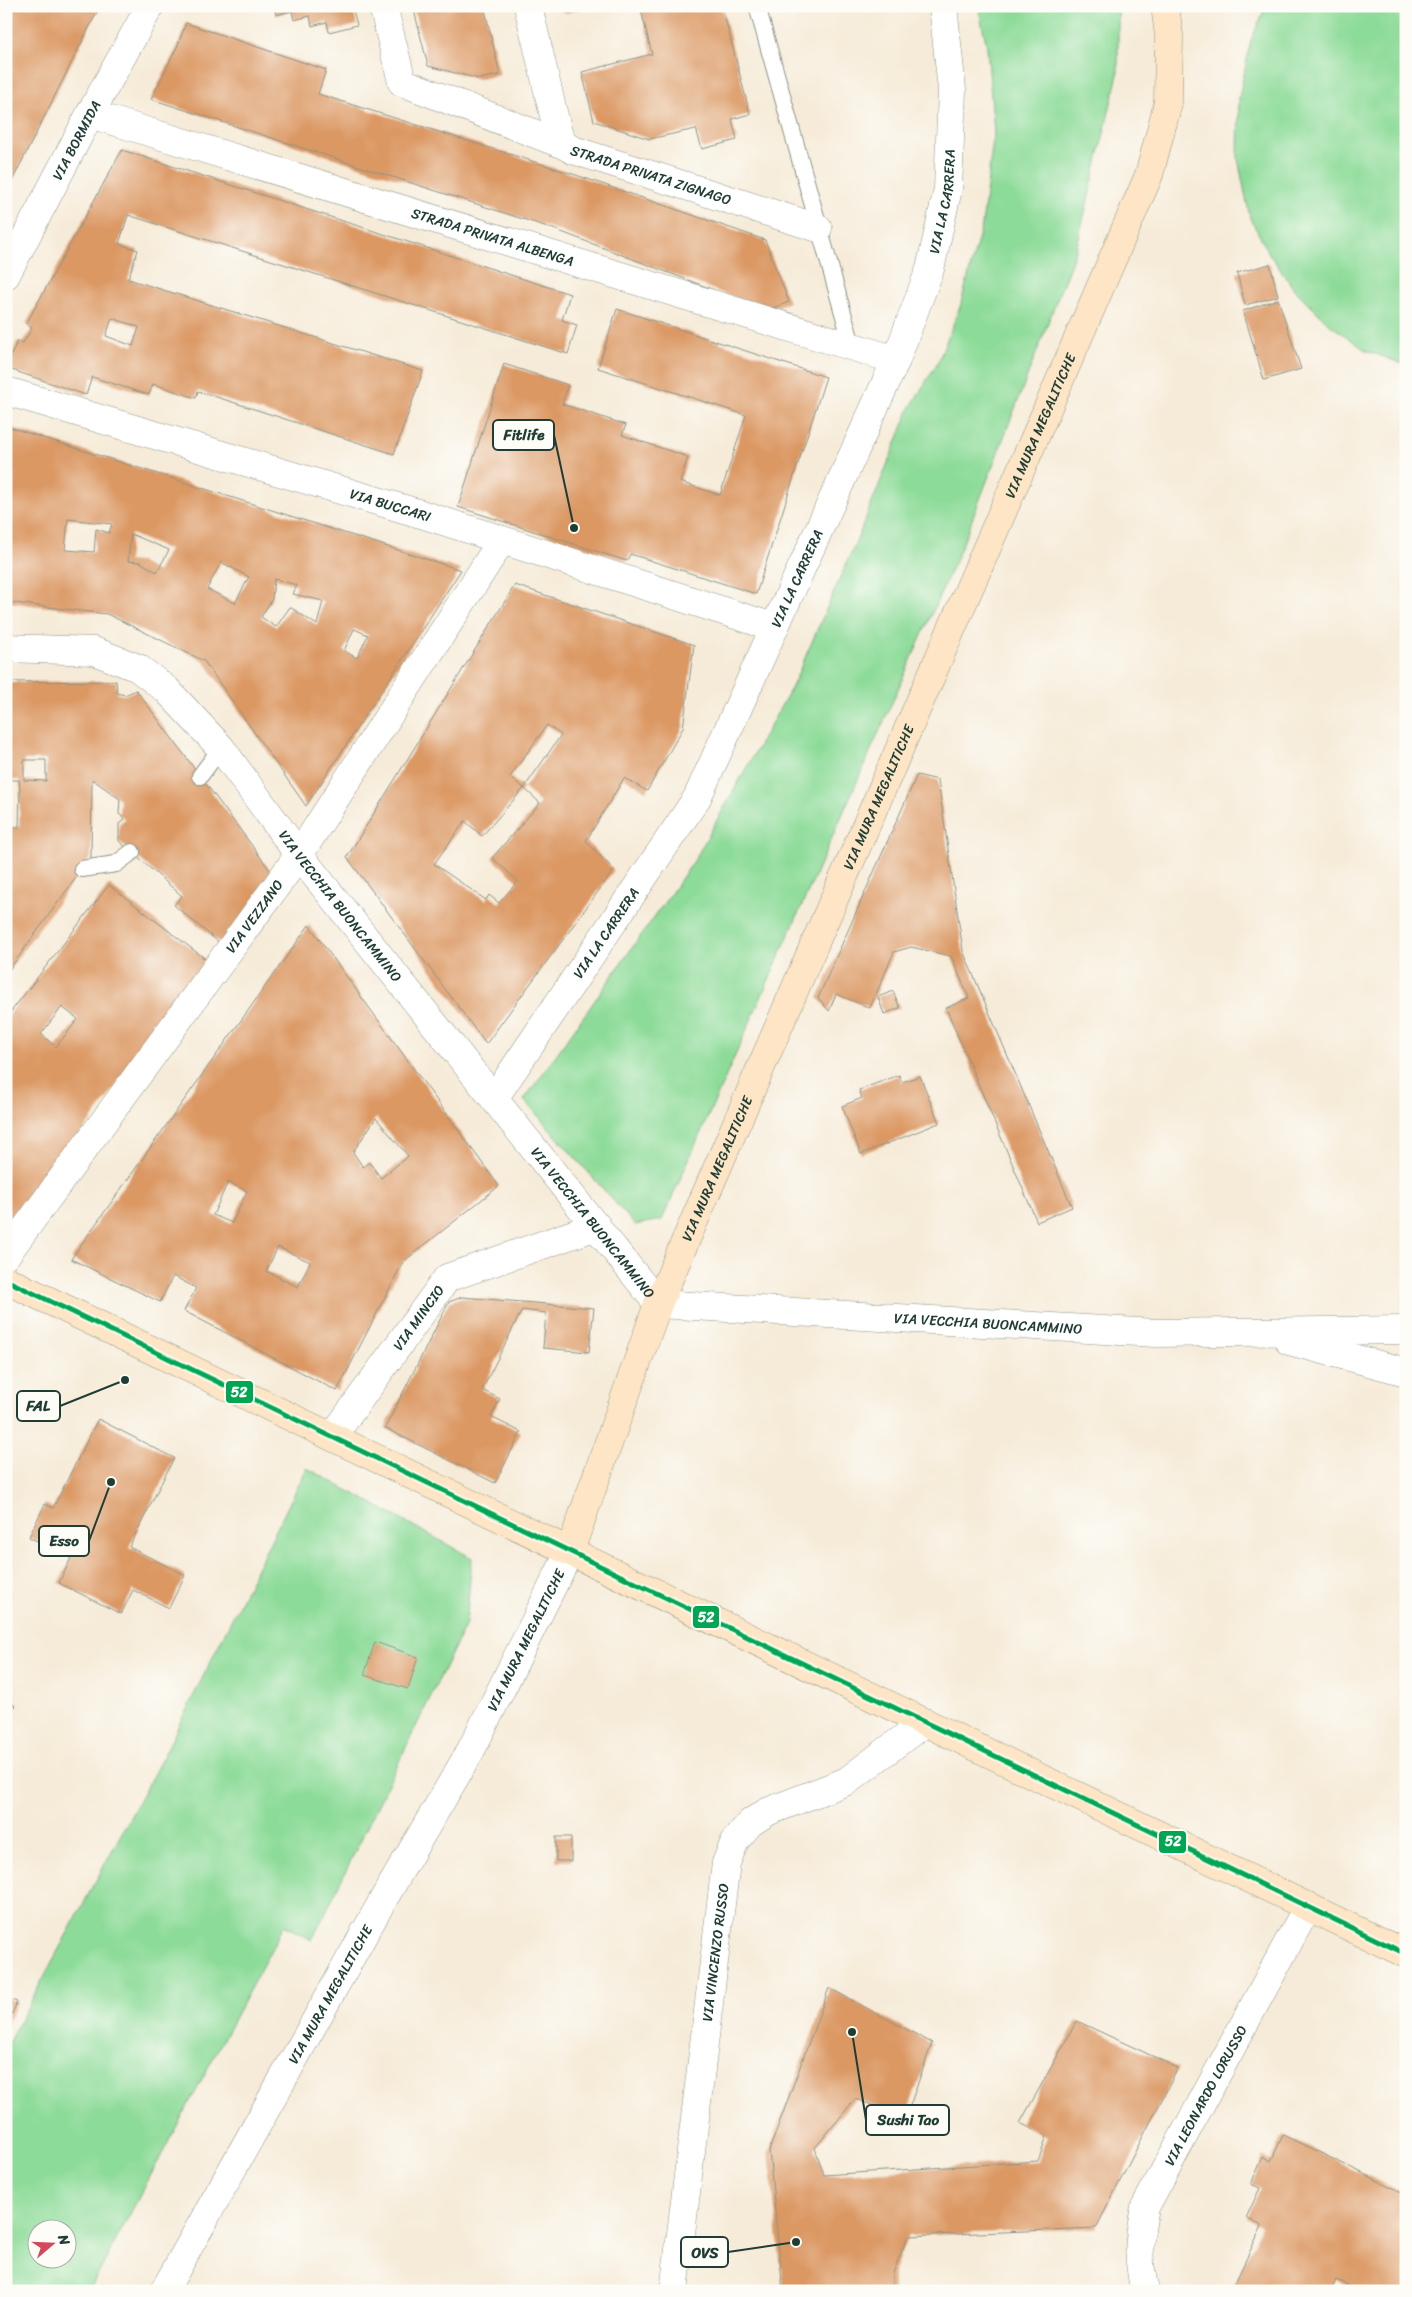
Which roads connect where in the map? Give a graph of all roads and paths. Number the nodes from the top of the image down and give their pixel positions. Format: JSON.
{"nodes":[{"id":1,"x":150,"y":6,"type":"edge"},
{"id":2,"x":383,"y":6,"type":"edge"},
{"id":3,"x":528,"y":6,"type":"edge"},
{"id":4,"x":757,"y":6,"type":"edge"},
{"id":5,"x":943,"y":6,"type":"edge"},
{"id":6,"x":1165,"y":6,"type":"edge"},
{"id":7,"x":90,"y":114,"type":"junction"},
{"id":8,"x":564,"y":145,"type":"junction"},
{"id":9,"x":818,"y":228,"type":"junction"},
{"id":10,"x":6,"y":275,"type":"edge"},
{"id":11,"x":852,"y":345,"type":"junction"},
{"id":12,"x":896,"y":360,"type":"junction"},
{"id":13,"x":6,"y":391,"type":"edge"},
{"id":14,"x":502,"y":540,"type":"junction"},
{"id":15,"x":773,"y":627,"type":"junction"},
{"id":16,"x":6,"y":648,"type":"edge"},
{"id":17,"x":221,"y":748,"type":"junction"},
{"id":18,"x":200,"y":776,"type":"dead end"},
{"id":19,"x":132,"y":852,"type":"dead end"},
{"id":20,"x":299,"y":855,"type":"junction"},
{"id":21,"x":82,"y":869,"type":"dead end"},
{"id":22,"x":495,"y":1097,"type":"junction"},
{"id":23,"x":597,"y":1226,"type":"junction"},
{"id":24,"x":6,"y":1255,"type":"edge"},
{"id":25,"x":6,"y":1280,"type":"edge"},
{"id":26,"x":658,"y":1304,"type":"junction"},
{"id":27,"x":1406,"y":1330,"type":"edge"},
{"id":28,"x":1256,"y":1333,"type":"junction"},
{"id":29,"x":1406,"y":1372,"type":"edge"},
{"id":30,"x":333,"y":1436,"type":"junction"},
{"id":31,"x":570,"y":1551,"type":"junction"},
{"id":32,"x":925,"y":1722,"type":"junction"},
{"id":33,"x":1308,"y":1906,"type":"junction"},
{"id":34,"x":1406,"y":1954,"type":"edge"},
{"id":35,"x":164,"y":2291,"type":"edge"},
{"id":36,"x":674,"y":2291,"type":"edge"},
{"id":37,"x":1145,"y":2291,"type":"edge"}],
"edges":[{"from":1,"to":7,"type":"street","name":"VIA BORMIDA"},
{"from":2,"to":8,"type":"street"},
{"from":3,"to":8,"type":"street","name":"STRADA PRIVATA ZIGNAGO"},
{"from":4,"to":9,"type":"lane"},
{"from":5,"to":12,"type":"street","name":"VIA LA CARRERA"},
{"from":6,"to":26,"type":"main road","name":"VIA MURA MEGALITICHE"},
{"from":7,"to":10,"type":"street","name":"VIA BORMIDA"},
{"from":7,"to":11,"type":"street","name":"STRADA PRIVATA ALBENGA"},
{"from":8,"to":9,"type":"street","name":"STRADA PRIVATA ZIGNAGO"},
{"from":9,"to":11,"type":"lane"},
{"from":11,"to":12,"type":"street","name":"STRADA PRIVATA ALBENGA"},
{"from":12,"to":15,"type":"street","name":"VIA LA CARRERA"},
{"from":13,"to":14,"type":"street","name":"VIA BUCCARI"},
{"from":14,"to":15,"type":"street","name":"VIA BUCCARI"},
{"from":14,"to":20,"type":"street","name":"VIA VEZZANO"},
{"from":15,"to":22,"type":"street","name":"VIA LA CARRERA"},
{"from":16,"to":17,"type":"street","name":"VIA VECCHIA BUONCAMMINO"},
{"from":17,"to":18,"type":"lane"},
{"from":17,"to":20,"type":"street","name":"VIA VECCHIA BUONCAMMINO"},
{"from":19,"to":21,"type":"lane"},
{"from":20,"to":22,"type":"street","name":"VIA VECCHIA BUONCAMMINO"},
{"from":20,"to":24,"type":"street","name":"VIA VEZZANO"},
{"from":22,"to":23,"type":"street","name":"VIA VECCHIA BUONCAMMINO"},
{"from":23,"to":26,"type":"street","name":"VIA VECCHIA BUONCAMMINO"},
{"from":23,"to":30,"type":"street","name":"VIA MINCIO"},
{"from":25,"to":30,"type":"main road"},
{"from":26,"to":28,"type":"street","name":"VIA VECCHIA BUONCAMMINO"},
{"from":26,"to":31,"type":"main road","name":"VIA MURA MEGALITICHE"},
{"from":27,"to":28,"type":"street","name":"VIA VECCHIA BUONCAMMINO"},
{"from":28,"to":29,"type":"street"},
{"from":30,"to":31,"type":"main road"},
{"from":31,"to":32,"type":"main road"},
{"from":31,"to":35,"type":"street","name":"VIA MURA MEGALITICHE"},
{"from":32,"to":33,"type":"main road"},
{"from":32,"to":36,"type":"street","name":"VIA VINCENZO RUSSO"},
{"from":33,"to":34,"type":"main road"},
{"from":33,"to":37,"type":"street","name":"VIA LEONARDO LORUSSO"}]}
